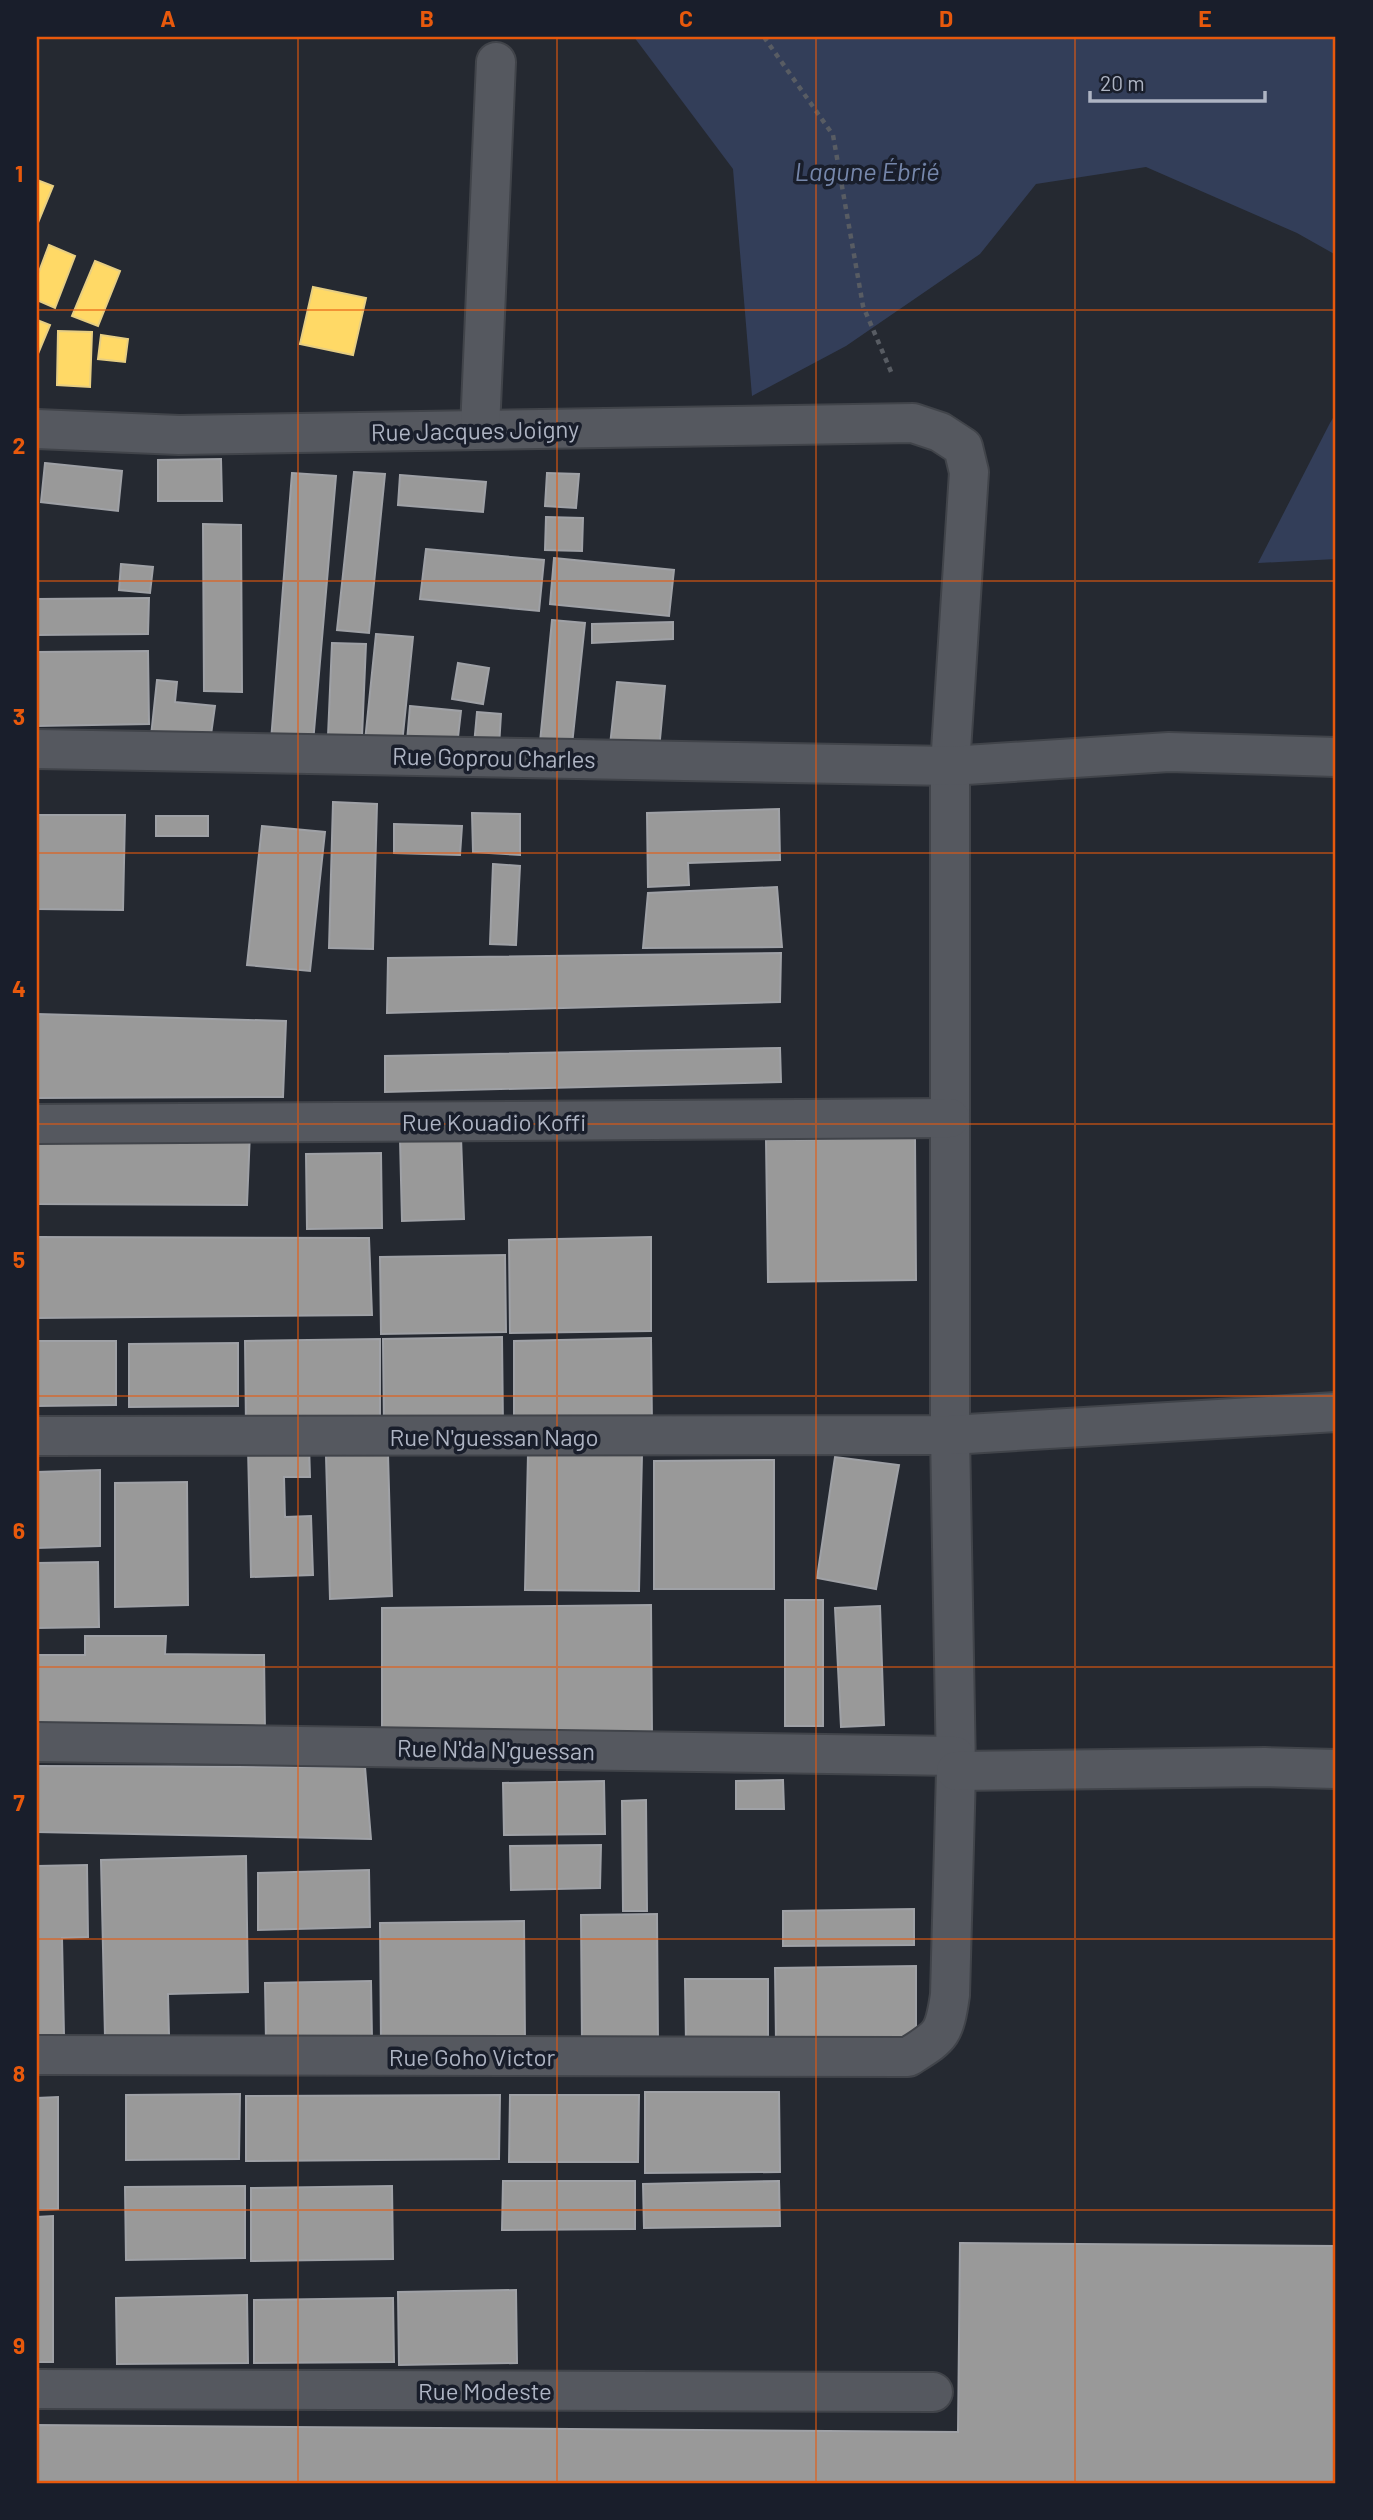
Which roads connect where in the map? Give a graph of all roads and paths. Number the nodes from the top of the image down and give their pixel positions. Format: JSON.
{"nodes":[{"id":1,"x":764,"y":37,"type":"edge"},
{"id":2,"x":496,"y":62,"type":"dead end"},
{"id":3,"x":913,"y":423,"type":"junction"},
{"id":4,"x":37,"y":429,"type":"edge"},
{"id":5,"x":480,"y":429,"type":"junction"},
{"id":6,"x":37,"y":749,"type":"edge"},
{"id":7,"x":1336,"y":757,"type":"edge"},
{"id":8,"x":950,"y":766,"type":"junction"},
{"id":9,"x":950,"y":1118,"type":"junction"},
{"id":10,"x":37,"y":1125,"type":"edge"},
{"id":11,"x":1336,"y":1412,"type":"edge"},
{"id":12,"x":37,"y":1436,"type":"edge"},
{"id":13,"x":950,"y":1436,"type":"junction"},
{"id":14,"x":37,"y":1742,"type":"edge"},
{"id":15,"x":956,"y":1763,"type":"junction"},
{"id":16,"x":1336,"y":1769,"type":"edge"},
{"id":17,"x":37,"y":2055,"type":"edge"},
{"id":18,"x":37,"y":2389,"type":"edge"},
{"id":19,"x":933,"y":2392,"type":"dead end"}],
"edges":[{"from":1,"to":3,"type":"path"},
{"from":2,"to":5,"type":"street"},
{"from":3,"to":5,"type":"street","name":"Rue Jacques Joigny"},
{"from":3,"to":8,"type":"street"},
{"from":4,"to":5,"type":"street","name":"Rue Jacques Joigny"},
{"from":6,"to":8,"type":"street","name":"Rue Goprou Charles"},
{"from":7,"to":8,"type":"street","name":"Rue Goprou Charles"},
{"from":8,"to":9,"type":"street"},
{"from":9,"to":10,"type":"street","name":"Rue Kouadio Koffi"},
{"from":9,"to":13,"type":"street"},
{"from":11,"to":13,"type":"street","name":"Rue N'guessan Nago"},
{"from":12,"to":13,"type":"street","name":"Rue N'guessan Nago"},
{"from":13,"to":15,"type":"street"},
{"from":14,"to":15,"type":"street","name":"Rue N'da N'guessan"},
{"from":15,"to":16,"type":"street","name":"Rue N'da N'guessan"},
{"from":15,"to":17,"type":"street","name":"Rue Goho Victor"},
{"from":18,"to":19,"type":"street","name":"Rue Modeste"}]}
